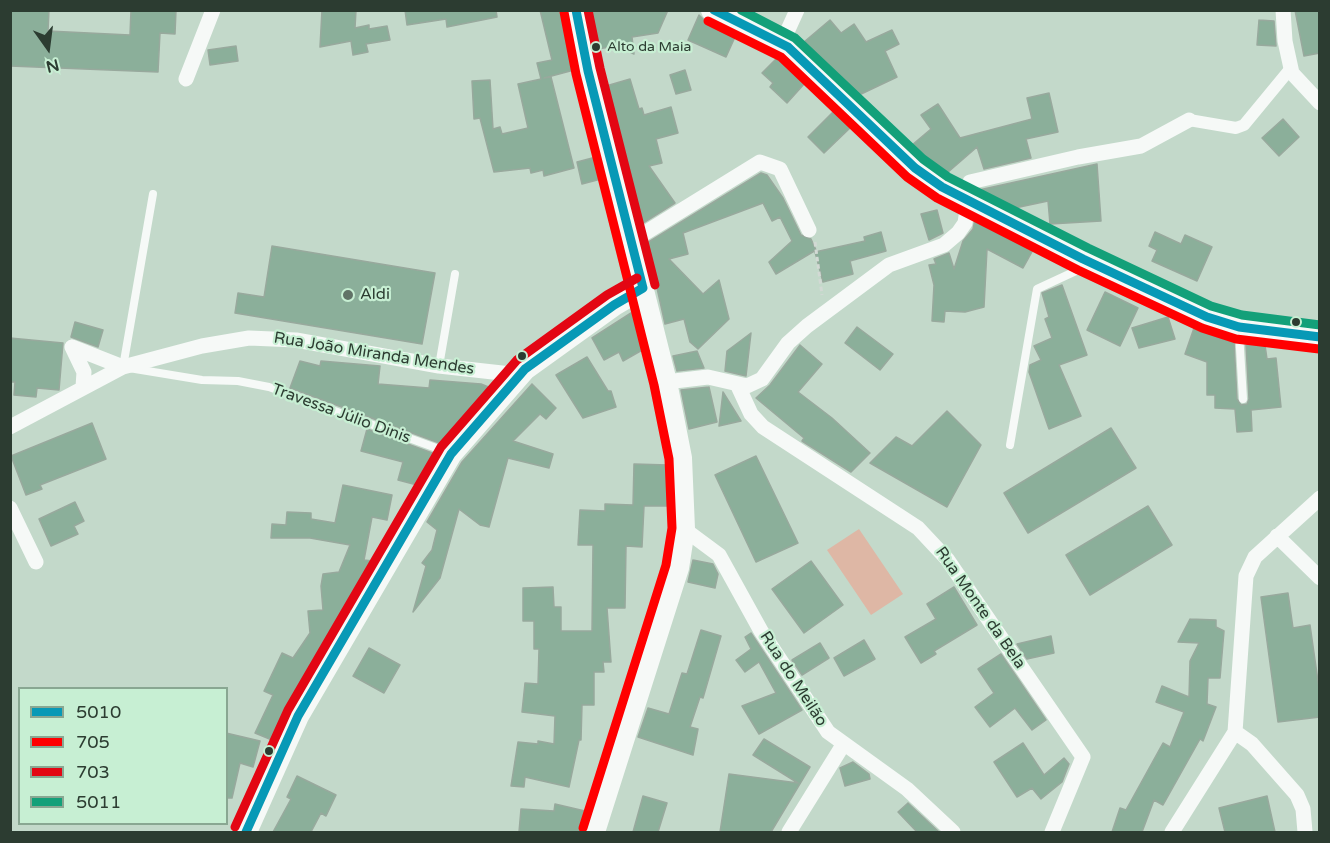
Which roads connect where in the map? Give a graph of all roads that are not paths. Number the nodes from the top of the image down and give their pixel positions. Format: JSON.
{"nodes":[{"id":1,"x":213,"y":10,"type":"edge"},
{"id":2,"x":576,"y":10,"type":"edge"},
{"id":3,"x":713,"y":10,"type":"edge"},
{"id":4,"x":797,"y":10,"type":"edge"},
{"id":5,"x":1283,"y":10,"type":"edge"},
{"id":6,"x":782,"y":43,"type":"junction"},
{"id":7,"x":1291,"y":68,"type":"junction"},
{"id":8,"x":186,"y":79,"type":"dead end"},
{"id":9,"x":1320,"y":104,"type":"edge"},
{"id":10,"x":1188,"y":120,"type":"joint"},
{"id":11,"x":153,"y":194,"type":"dead end"},
{"id":12,"x":965,"y":200,"type":"junction"},
{"id":13,"x":809,"y":230,"type":"road end"},
{"id":14,"x":632,"y":241,"type":"junction"},
{"id":15,"x":1083,"y":259,"type":"junction"},
{"id":16,"x":455,"y":274,"type":"dead end"},
{"id":17,"x":643,"y":288,"type":"junction"},
{"id":18,"x":1239,"y":327,"type":"junction"},
{"id":19,"x":1320,"y":337,"type":"edge"},
{"id":20,"x":439,"y":366,"type":"junction"},
{"id":21,"x":123,"y":367,"type":"junction"},
{"id":22,"x":520,"y":375,"type":"junction"},
{"id":23,"x":666,"y":381,"type":"junction"},
{"id":24,"x":738,"y":386,"type":"junction"},
{"id":25,"x":83,"y":387,"type":"junction"},
{"id":26,"x":1243,"y":399,"type":"dead end"},
{"id":27,"x":10,"y":427,"type":"edge"},
{"id":28,"x":1010,"y":446,"type":"dead end"},
{"id":29,"x":451,"y":454,"type":"junction"},
{"id":30,"x":1320,"y":498,"type":"edge"},
{"id":31,"x":10,"y":508,"type":"edge"},
{"id":32,"x":684,"y":529,"type":"junction"},
{"id":33,"x":1277,"y":536,"type":"junction"},
{"id":34,"x":36,"y":562,"type":"dead end"},
{"id":35,"x":1320,"y":578,"type":"edge"},
{"id":36,"x":1235,"y":732,"type":"junction"},
{"id":37,"x":843,"y":745,"type":"junction"},
{"id":38,"x":246,"y":832,"type":"edge"},
{"id":39,"x":594,"y":832,"type":"edge"},
{"id":40,"x":789,"y":832,"type":"edge"},
{"id":41,"x":953,"y":832,"type":"edge"},
{"id":42,"x":1052,"y":832,"type":"edge"},
{"id":43,"x":1172,"y":832,"type":"edge"},
{"id":44,"x":1305,"y":832,"type":"edge"}],
"edges":[{"from":1,"to":8,"type":"street"},
{"from":2,"to":14,"type":"main road"},
{"from":3,"to":6,"type":"main road"},
{"from":4,"to":6,"type":"street"},
{"from":5,"to":7,"type":"street"},
{"from":6,"to":12,"type":"main road"},
{"from":7,"to":9,"type":"street"},
{"from":7,"to":10,"type":"street"},
{"from":10,"to":12,"type":"street"},
{"from":11,"to":21,"type":"lane"},
{"from":12,"to":15,"type":"main road"},
{"from":12,"to":24,"type":"street"},
{"from":13,"to":14,"type":"street"},
{"from":14,"to":17,"type":"main road"},
{"from":15,"to":18,"type":"main road"},
{"from":15,"to":28,"type":"lane"},
{"from":16,"to":20,"type":"lane"},
{"from":17,"to":22,"type":"main road"},
{"from":17,"to":23,"type":"main road"},
{"from":18,"to":19,"type":"main road"},
{"from":18,"to":26,"type":"lane"},
{"from":20,"to":21,"type":"street","name":"Rua João Miranda Mendes"},
{"from":20,"to":22,"type":"street","name":"Rua João Miranda Mendes"},
{"from":21,"to":25,"type":"street"},
{"from":21,"to":25,"type":"street","name":"Travessa Júlio Dinis"},
{"from":21,"to":29,"type":"lane","name":"Travessa Júlio Dinis"},
{"from":22,"to":29,"type":"main road"},
{"from":23,"to":24,"type":"street"},
{"from":23,"to":32,"type":"main road"},
{"from":24,"to":42,"type":"street","name":"Rua Monte da Bela"},
{"from":25,"to":27,"type":"street"},
{"from":29,"to":38,"type":"main road"},
{"from":30,"to":33,"type":"street"},
{"from":31,"to":34,"type":"street"},
{"from":32,"to":37,"type":"street","name":"Rua do Meilão"},
{"from":32,"to":39,"type":"main road"},
{"from":33,"to":35,"type":"street"},
{"from":33,"to":36,"type":"street"},
{"from":36,"to":43,"type":"street"},
{"from":36,"to":44,"type":"street"},
{"from":37,"to":40,"type":"street"},
{"from":37,"to":41,"type":"street","name":"Rua do Meilão"}]}
